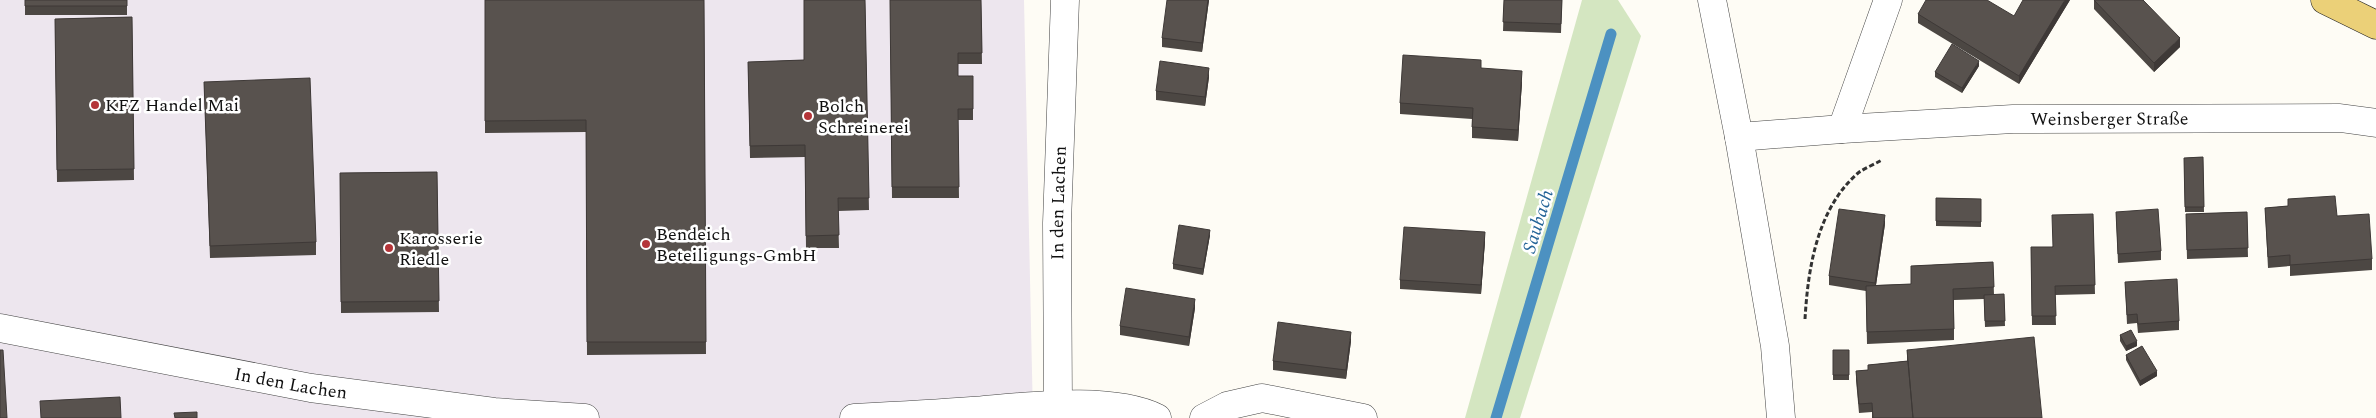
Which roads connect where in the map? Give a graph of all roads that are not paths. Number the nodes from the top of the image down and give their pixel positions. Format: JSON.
{"nodes":[{"id":1,"x":1065,"y":0,"type":"edge"},
{"id":2,"x":1712,"y":0,"type":"edge"},
{"id":3,"x":1888,"y":0,"type":"edge"},
{"id":4,"x":2325,"y":0,"type":"edge"},
{"id":5,"x":2376,"y":25,"type":"edge"},
{"id":6,"x":2376,"y":123,"type":"edge"},
{"id":7,"x":1842,"y":129,"type":"junction"},
{"id":8,"x":1739,"y":137,"type":"junction"},
{"id":9,"x":0,"y":328,"type":"edge"},
{"id":10,"x":1058,"y":405,"type":"junction"},
{"id":11,"x":585,"y":418,"type":"edge"},
{"id":12,"x":854,"y":418,"type":"edge"},
{"id":13,"x":1157,"y":418,"type":"edge"},
{"id":14,"x":1204,"y":418,"type":"edge"},
{"id":15,"x":1363,"y":418,"type":"edge"},
{"id":16,"x":1781,"y":418,"type":"edge"}],
"edges":[{"from":1,"to":10,"type":"street","name":"In den Lachen"},
{"from":2,"to":8,"type":"street"},
{"from":3,"to":7,"type":"street"},
{"from":4,"to":5,"type":"main road"},
{"from":6,"to":7,"type":"street","name":"Weinsberger Straße"},
{"from":7,"to":8,"type":"street","name":"Weinsberger Straße"},
{"from":8,"to":16,"type":"street"},
{"from":9,"to":11,"type":"street","name":"In den Lachen"},
{"from":10,"to":12,"type":"street"},
{"from":10,"to":13,"type":"street"},
{"from":14,"to":15,"type":"street"}]}
